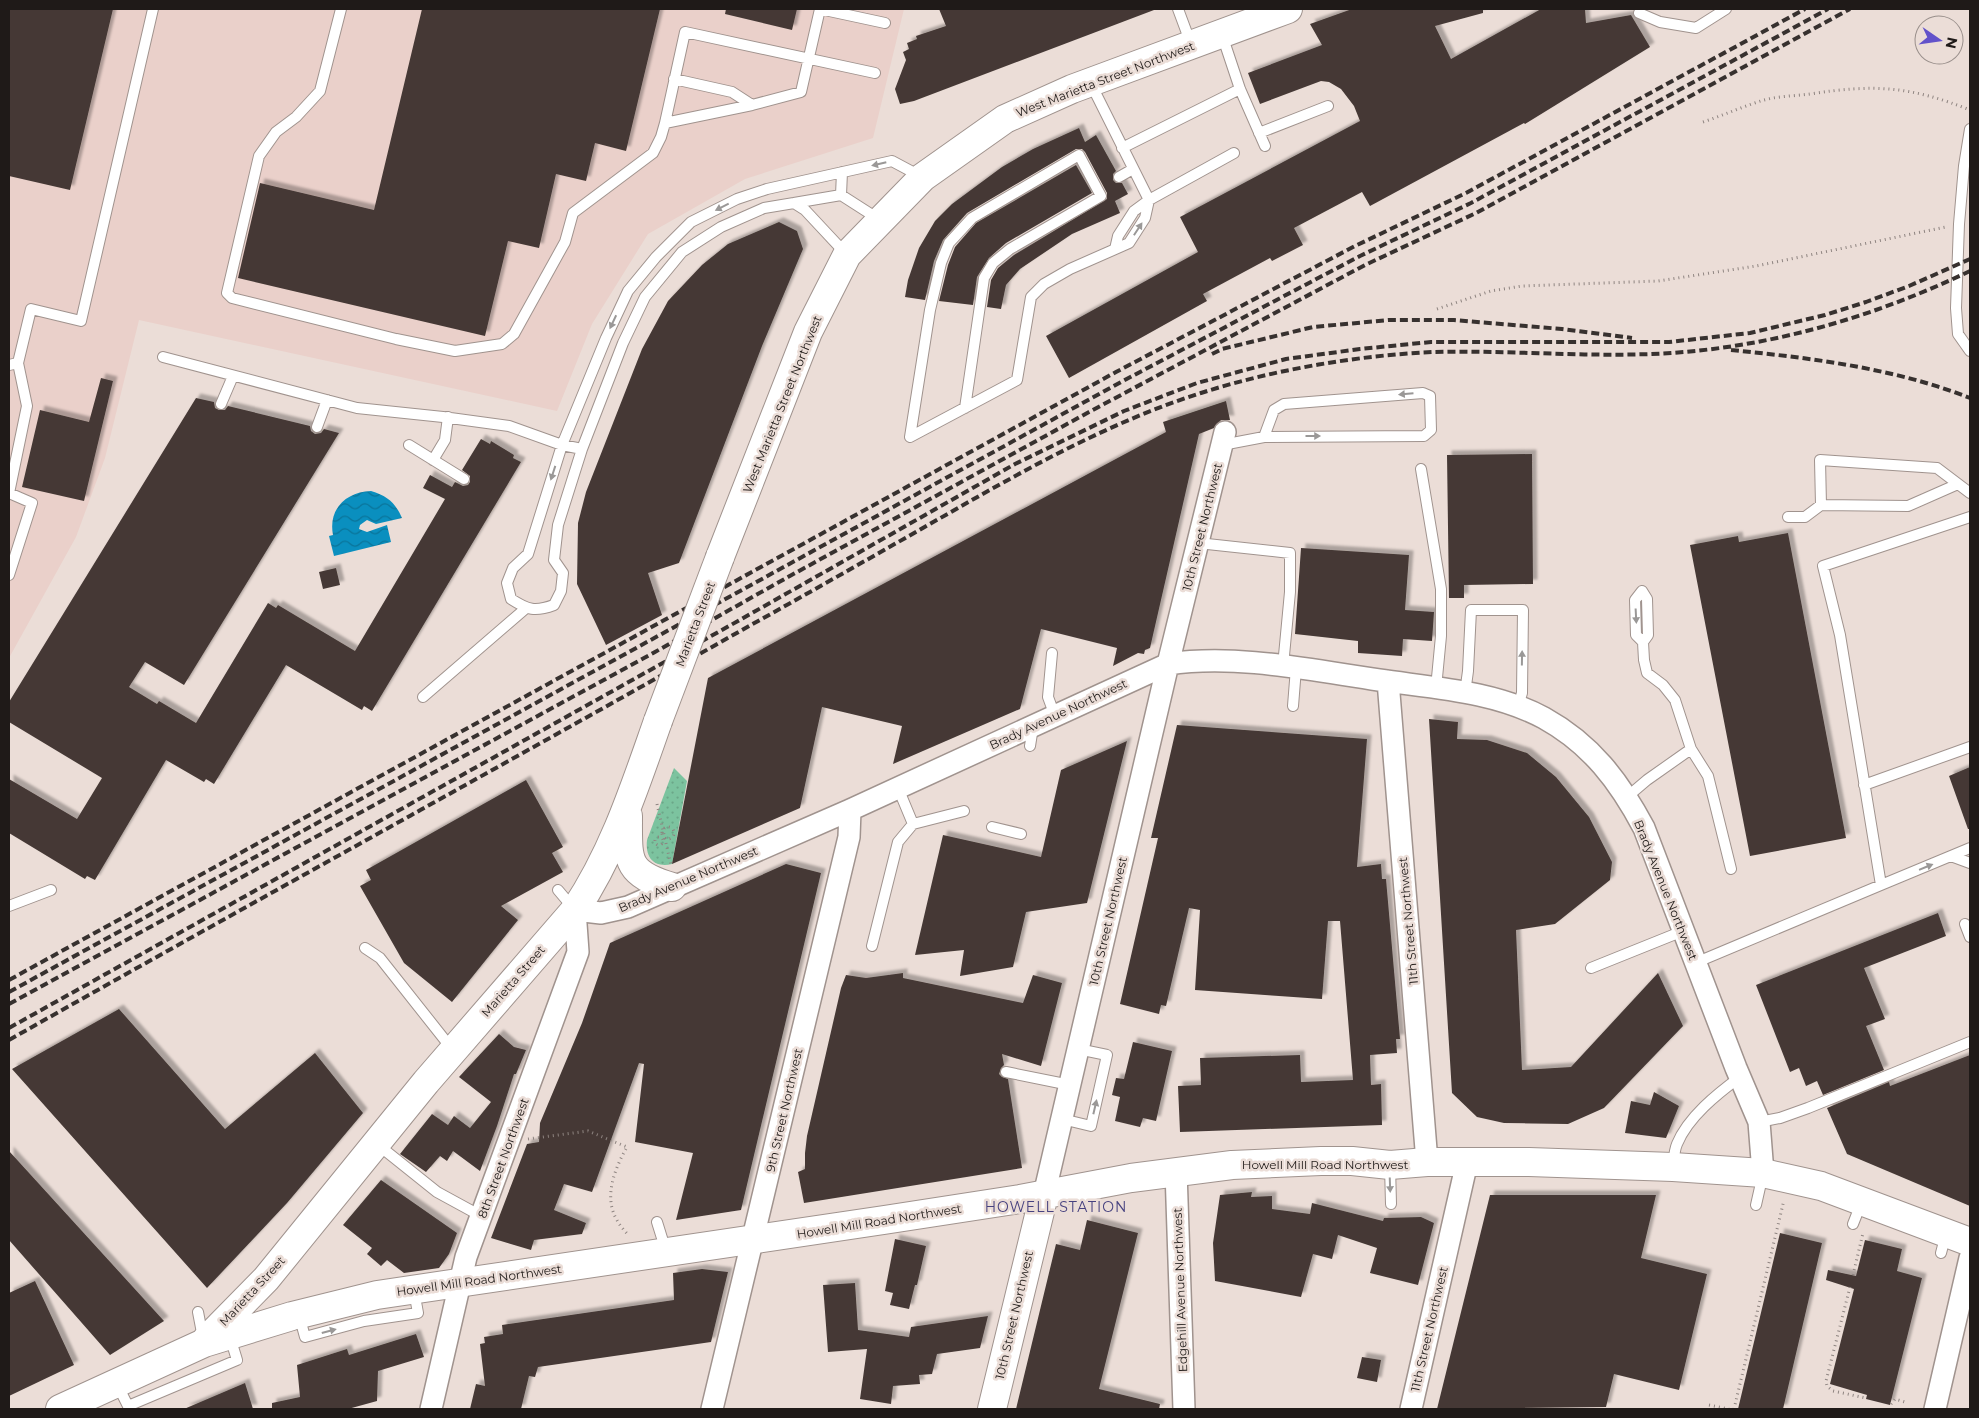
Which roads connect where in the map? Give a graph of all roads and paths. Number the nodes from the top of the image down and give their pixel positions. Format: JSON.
{"nodes":[{"id":1,"x":153,"y":9,"type":"edge"},
{"id":2,"x":340,"y":9,"type":"edge"},
{"id":3,"x":820,"y":9,"type":"edge"},
{"id":4,"x":1178,"y":9,"type":"edge"},
{"id":5,"x":1288,"y":9,"type":"edge"},
{"id":6,"x":1726,"y":9,"type":"edge"},
{"id":7,"x":1639,"y":13,"type":"dead end"},
{"id":8,"x":885,"y":23,"type":"dead end"},
{"id":9,"x":1222,"y":33,"type":"junction"},
{"id":10,"x":1191,"y":45,"type":"junction"},
{"id":11,"x":808,"y":58,"type":"junction"},
{"id":12,"x":875,"y":73,"type":"dead end"},
{"id":13,"x":674,"y":78,"type":"junction"},
{"id":14,"x":1090,"y":83,"type":"junction"},
{"id":15,"x":1240,"y":89,"type":"junction"},
{"id":16,"x":752,"y":106,"type":"junction"},
{"id":17,"x":1328,"y":106,"type":"dead end"},
{"id":18,"x":1970,"y":110,"type":"edge"},
{"id":19,"x":1703,"y":122,"type":"dead end"},
{"id":20,"x":665,"y":123,"type":"junction"},
{"id":21,"x":1970,"y":129,"type":"edge"},
{"id":22,"x":1260,"y":134,"type":"junction"},
{"id":23,"x":1265,"y":146,"type":"dead end"},
{"id":24,"x":1122,"y":148,"type":"junction"},
{"id":25,"x":1234,"y":152,"type":"dead end"},
{"id":26,"x":1134,"y":169,"type":"junction"},
{"id":27,"x":842,"y":172,"type":"junction"},
{"id":28,"x":923,"y":177,"type":"junction"},
{"id":29,"x":1119,"y":177,"type":"dead end"},
{"id":30,"x":841,"y":195,"type":"junction"},
{"id":31,"x":1150,"y":200,"type":"junction"},
{"id":32,"x":794,"y":203,"type":"junction"},
{"id":33,"x":881,"y":221,"type":"junction"},
{"id":34,"x":1958,"y":224,"type":"junction"},
{"id":35,"x":847,"y":256,"type":"junction"},
{"id":36,"x":1437,"y":309,"type":"dead end"},
{"id":37,"x":1970,"y":351,"type":"edge"},
{"id":38,"x":163,"y":357,"type":"dead end"},
{"id":39,"x":13,"y":364,"type":"edge"},
{"id":40,"x":233,"y":376,"type":"junction"},
{"id":41,"x":328,"y":400,"type":"junction"},
{"id":42,"x":221,"y":404,"type":"dead end"},
{"id":43,"x":964,"y":408,"type":"junction"},
{"id":44,"x":448,"y":417,"type":"junction"},
{"id":45,"x":316,"y":427,"type":"dead end"},
{"id":46,"x":1264,"y":436,"type":"junction"},
{"id":47,"x":1224,"y":439,"type":"joint"},
{"id":48,"x":409,"y":445,"type":"dead end"},
{"id":49,"x":562,"y":445,"type":"junction"},
{"id":50,"x":582,"y":449,"type":"junction"},
{"id":51,"x":433,"y":460,"type":"junction"},
{"id":52,"x":1421,"y":469,"type":"dead end"},
{"id":53,"x":464,"y":479,"type":"dead end"},
{"id":54,"x":1958,"y":484,"type":"junction"},
{"id":55,"x":9,"y":493,"type":"edge"},
{"id":56,"x":1970,"y":493,"type":"edge"},
{"id":57,"x":1821,"y":505,"type":"junction"},
{"id":58,"x":1788,"y":517,"type":"dead end"},
{"id":59,"x":1970,"y":517,"type":"edge"},
{"id":60,"x":1198,"y":543,"type":"junction"},
{"id":61,"x":720,"y":557,"type":"joint"},
{"id":62,"x":9,"y":575,"type":"edge"},
{"id":63,"x":526,"y":609,"type":"junction"},
{"id":64,"x":1643,"y":642,"type":"dead end"},
{"id":65,"x":1052,"y":653,"type":"dead end"},
{"id":66,"x":1168,"y":664,"type":"junction"},
{"id":67,"x":1289,"y":667,"type":"junction"},
{"id":68,"x":1388,"y":681,"type":"junction"},
{"id":69,"x":1436,"y":688,"type":"junction"},
{"id":70,"x":1465,"y":693,"type":"junction"},
{"id":71,"x":423,"y":697,"type":"dead end"},
{"id":72,"x":1293,"y":706,"type":"dead end"},
{"id":73,"x":1518,"y":706,"type":"junction"},
{"id":74,"x":1055,"y":716,"type":"junction"},
{"id":75,"x":1970,"y":747,"type":"edge"},
{"id":76,"x":1691,"y":749,"type":"junction"},
{"id":77,"x":1864,"y":785,"type":"junction"},
{"id":78,"x":898,"y":788,"type":"junction"},
{"id":79,"x":1628,"y":797,"type":"junction"},
{"id":80,"x":657,"y":804,"type":"dead end"},
{"id":81,"x":628,"y":807,"type":"junction"},
{"id":82,"x":850,"y":810,"type":"junction"},
{"id":83,"x":964,"y":811,"type":"dead end"},
{"id":84,"x":913,"y":824,"type":"junction"},
{"id":85,"x":992,"y":827,"type":"dead end"},
{"id":86,"x":663,"y":829,"type":"junction"},
{"id":87,"x":1021,"y":834,"type":"dead end"},
{"id":88,"x":663,"y":838,"type":"junction"},
{"id":89,"x":1970,"y":848,"type":"edge"},
{"id":90,"x":1951,"y":856,"type":"junction"},
{"id":91,"x":1970,"y":863,"type":"edge"},
{"id":92,"x":1731,"y":868,"type":"dead end"},
{"id":93,"x":672,"y":877,"type":"junction"},
{"id":94,"x":1881,"y":885,"type":"junction"},
{"id":95,"x":52,"y":890,"type":"dead end"},
{"id":96,"x":566,"y":900,"type":"junction"},
{"id":97,"x":9,"y":906,"type":"edge"},
{"id":98,"x":1965,"y":924,"type":"dead end"},
{"id":99,"x":1683,"y":931,"type":"junction"},
{"id":100,"x":1970,"y":937,"type":"edge"},
{"id":101,"x":872,"y":946,"type":"dead end"},
{"id":102,"x":365,"y":948,"type":"dead end"},
{"id":103,"x":1696,"y":963,"type":"junction"},
{"id":104,"x":1591,"y":968,"type":"dead end"},
{"id":105,"x":1970,"y":1042,"type":"edge"},
{"id":106,"x":1078,"y":1049,"type":"junction"},
{"id":107,"x":453,"y":1050,"type":"junction"},
{"id":108,"x":1006,"y":1072,"type":"dead end"},
{"id":109,"x":1740,"y":1077,"type":"junction"},
{"id":110,"x":1070,"y":1085,"type":"junction"},
{"id":111,"x":1062,"y":1119,"type":"junction"},
{"id":112,"x":1759,"y":1122,"type":"junction"},
{"id":113,"x":524,"y":1139,"type":"dead end"},
{"id":114,"x":376,"y":1143,"type":"junction"},
{"id":115,"x":1427,"y":1162,"type":"junction"},
{"id":116,"x":1467,"y":1162,"type":"junction"},
{"id":117,"x":1390,"y":1165,"type":"junction"},
{"id":118,"x":1673,"y":1167,"type":"junction"},
{"id":119,"x":1176,"y":1171,"type":"junction"},
{"id":120,"x":1763,"y":1173,"type":"junction"},
{"id":121,"x":1044,"y":1195,"type":"junction"},
{"id":122,"x":1785,"y":1199,"type":"dead end"},
{"id":123,"x":1391,"y":1204,"type":"dead end"},
{"id":124,"x":1756,"y":1205,"type":"dead end"},
{"id":125,"x":481,"y":1216,"type":"junction"},
{"id":126,"x":657,"y":1222,"type":"dead end"},
{"id":127,"x":1863,"y":1232,"type":"dead end"},
{"id":128,"x":631,"y":1238,"type":"dead end"},
{"id":129,"x":753,"y":1240,"type":"junction"},
{"id":130,"x":1952,"y":1243,"type":"edge"},
{"id":131,"x":666,"y":1252,"type":"junction"},
{"id":132,"x":1970,"y":1258,"type":"edge"},
{"id":133,"x":1853,"y":1275,"type":"dead end"},
{"id":134,"x":460,"y":1282,"type":"junction"},
{"id":135,"x":1850,"y":1288,"type":"dead end"},
{"id":136,"x":198,"y":1312,"type":"dead end"},
{"id":137,"x":229,"y":1334,"type":"junction"},
{"id":138,"x":204,"y":1343,"type":"junction"},
{"id":139,"x":117,"y":1383,"type":"junction"},
{"id":140,"x":1866,"y":1398,"type":"dead end"},
{"id":141,"x":1905,"y":1402,"type":"dead end"},
{"id":142,"x":1709,"y":1404,"type":"dead end"},
{"id":143,"x":1891,"y":1404,"type":"dead end"},
{"id":144,"x":77,"y":1406,"type":"edge"},
{"id":145,"x":432,"y":1409,"type":"edge"},
{"id":146,"x":712,"y":1409,"type":"edge"},
{"id":147,"x":992,"y":1409,"type":"edge"},
{"id":148,"x":1184,"y":1409,"type":"edge"},
{"id":149,"x":1411,"y":1409,"type":"edge"},
{"id":150,"x":1729,"y":1409,"type":"edge"},
{"id":151,"x":1734,"y":1409,"type":"edge"},
{"id":152,"x":1936,"y":1409,"type":"edge"}],
"edges":[{"from":1,"to":39,"type":"lane"},
{"from":2,"to":20,"type":"lane"},
{"from":3,"to":8,"type":"lane"},
{"from":3,"to":11,"type":"lane"},
{"from":4,"to":10,"type":"lane"},
{"from":5,"to":9,"type":"main road","name":"West Marietta Street Northwest"},
{"from":6,"to":7,"type":"lane"},
{"from":9,"to":10,"type":"main road","name":"West Marietta Street Northwest"},
{"from":9,"to":15,"type":"lane"},
{"from":10,"to":14,"type":"main road","name":"West Marietta Street Northwest"},
{"from":11,"to":12,"type":"lane"},
{"from":11,"to":13,"type":"lane"},
{"from":11,"to":16,"type":"lane"},
{"from":13,"to":16,"type":"lane"},
{"from":13,"to":20,"type":"lane"},
{"from":14,"to":24,"type":"lane"},
{"from":14,"to":28,"type":"main road","name":"West Marietta Street Northwest"},
{"from":15,"to":22,"type":"lane"},
{"from":15,"to":24,"type":"lane"},
{"from":16,"to":20,"type":"lane"},
{"from":17,"to":22,"type":"lane"},
{"from":18,"to":19,"type":"path"},
{"from":21,"to":34,"type":"lane"},
{"from":22,"to":23,"type":"lane"},
{"from":24,"to":26,"type":"lane"},
{"from":25,"to":31,"type":"lane"},
{"from":26,"to":29,"type":"lane"},
{"from":26,"to":31,"type":"lane"},
{"from":28,"to":27,"type":"lane","one_way":true},
{"from":27,"to":30,"type":"lane"},
{"from":27,"to":49,"type":"lane","one_way":true},
{"from":28,"to":33,"type":"main road","name":"West Marietta Street Northwest"},
{"from":30,"to":32,"type":"lane"},
{"from":30,"to":33,"type":"lane"},
{"from":31,"to":43,"type":"lane"},
{"from":32,"to":35,"type":"lane"},
{"from":32,"to":50,"type":"lane"},
{"from":33,"to":35,"type":"main road","name":"West Marietta Street Northwest"},
{"from":34,"to":36,"type":"path"},
{"from":34,"to":37,"type":"lane"},
{"from":35,"to":61,"type":"main road","name":"West Marietta Street Northwest"},
{"from":38,"to":40,"type":"lane"},
{"from":39,"to":55,"type":"lane"},
{"from":40,"to":41,"type":"lane"},
{"from":40,"to":42,"type":"lane"},
{"from":41,"to":44,"type":"lane"},
{"from":41,"to":45,"type":"lane"},
{"from":43,"to":43,"type":"lane"},
{"from":44,"to":49,"type":"lane"},
{"from":44,"to":51,"type":"lane"},
{"from":46,"to":46,"type":"lane","one_way":true},
{"from":46,"to":47,"type":"lane"},
{"from":47,"to":60,"type":"street","name":"10th Street Northwest"},
{"from":48,"to":51,"type":"lane"},
{"from":49,"to":50,"type":"lane"},
{"from":49,"to":63,"type":"lane","one_way":true},
{"from":50,"to":63,"type":"lane"},
{"from":51,"to":53,"type":"lane"},
{"from":52,"to":69,"type":"lane"},
{"from":54,"to":56,"type":"lane"},
{"from":54,"to":57,"type":"lane"},
{"from":54,"to":57,"type":"lane"},
{"from":55,"to":62,"type":"lane"},
{"from":57,"to":58,"type":"lane"},
{"from":59,"to":77,"type":"lane"},
{"from":60,"to":66,"type":"street","name":"10th Street Northwest"},
{"from":60,"to":67,"type":"lane"},
{"from":61,"to":81,"type":"main road","name":"Marietta Street","bridge":true},
{"from":63,"to":71,"type":"lane"},
{"from":64,"to":76,"type":"lane"},
{"from":65,"to":74,"type":"lane"},
{"from":66,"to":67,"type":"street","name":"Brady Avenue Northwest"},
{"from":66,"to":74,"type":"street","name":"Brady Avenue Northwest"},
{"from":66,"to":106,"type":"street","name":"10th Street Northwest"},
{"from":67,"to":68,"type":"street","name":"Brady Avenue Northwest"},
{"from":67,"to":72,"type":"lane"},
{"from":68,"to":69,"type":"street","name":"Brady Avenue Northwest"},
{"from":68,"to":115,"type":"street","name":"11th Street Northwest"},
{"from":69,"to":70,"type":"street","name":"Brady Avenue Northwest"},
{"from":70,"to":73,"type":"street","name":"Brady Avenue Northwest"},
{"from":73,"to":70,"type":"lane","one_way":true},
{"from":73,"to":79,"type":"street","name":"Brady Avenue Northwest"},
{"from":74,"to":78,"type":"street","name":"Brady Avenue Northwest"},
{"from":75,"to":77,"type":"lane"},
{"from":76,"to":79,"type":"lane"},
{"from":76,"to":92,"type":"lane"},
{"from":77,"to":94,"type":"lane"},
{"from":78,"to":82,"type":"street","name":"Brady Avenue Northwest"},
{"from":78,"to":84,"type":"lane"},
{"from":79,"to":99,"type":"street","name":"Brady Avenue Northwest"},
{"from":80,"to":86,"type":"path"},
{"from":81,"to":93,"type":"main road"},
{"from":81,"to":96,"type":"main road","name":"Marietta Street"},
{"from":82,"to":93,"type":"street","name":"Brady Avenue Northwest"},
{"from":82,"to":129,"type":"street","name":"9th Street Northwest"},
{"from":83,"to":84,"type":"lane"},
{"from":84,"to":101,"type":"lane"},
{"from":85,"to":87,"type":"lane"},
{"from":86,"to":88,"type":"path"},
{"from":86,"to":88,"type":"path"},
{"from":88,"to":93,"type":"path"},
{"from":89,"to":90,"type":"lane"},
{"from":90,"to":91,"type":"lane"},
{"from":94,"to":90,"type":"lane","one_way":true},
{"from":93,"to":96,"type":"street","name":"Brady Avenue Northwest"},
{"from":94,"to":103,"type":"lane"},
{"from":95,"to":97,"type":"lane"},
{"from":96,"to":107,"type":"main road","name":"Marietta Street"},
{"from":96,"to":125,"type":"street","name":"8th Street Northwest"},
{"from":98,"to":100,"type":"lane"},
{"from":99,"to":103,"type":"street","name":"Brady Avenue Northwest"},
{"from":99,"to":104,"type":"lane"},
{"from":102,"to":107,"type":"lane"},
{"from":103,"to":109,"type":"street","name":"Brady Avenue Northwest"},
{"from":105,"to":112,"type":"lane"},
{"from":106,"to":110,"type":"street","name":"10th Street Northwest"},
{"from":111,"to":106,"type":"lane","one_way":true},
{"from":107,"to":114,"type":"main road","name":"Marietta Street"},
{"from":108,"to":110,"type":"lane"},
{"from":109,"to":112,"type":"street","name":"Brady Avenue Northwest"},
{"from":109,"to":118,"type":"lane"},
{"from":110,"to":111,"type":"street","name":"10th Street Northwest"},
{"from":111,"to":121,"type":"street","name":"10th Street Northwest"},
{"from":112,"to":120,"type":"street","name":"Brady Avenue Northwest"},
{"from":113,"to":128,"type":"path"},
{"from":114,"to":125,"type":"lane"},
{"from":114,"to":138,"type":"main road","name":"Marietta Street"},
{"from":115,"to":116,"type":"main road","name":"Howell Mill Road Northwest"},
{"from":115,"to":117,"type":"main road","name":"Howell Mill Road Northwest"},
{"from":116,"to":118,"type":"main road","name":"Howell Mill Road Northwest"},
{"from":116,"to":149,"type":"street","name":"11th Street Northwest"},
{"from":117,"to":119,"type":"main road","name":"Howell Mill Road Northwest"},
{"from":117,"to":123,"type":"lane","one_way":true},
{"from":118,"to":120,"type":"main road","name":"Howell Mill Road Northwest"},
{"from":119,"to":121,"type":"main road","name":"Howell Mill Road Northwest"},
{"from":119,"to":148,"type":"street","name":"Edgehill Avenue Northwest"},
{"from":120,"to":124,"type":"lane"},
{"from":120,"to":130,"type":"main road","name":"Howell Mill Road Northwest"},
{"from":121,"to":129,"type":"main road","name":"Howell Mill Road Northwest"},
{"from":121,"to":147,"type":"main road","name":"10th Street Northwest"},
{"from":122,"to":151,"type":"path"},
{"from":125,"to":134,"type":"street","name":"8th Street Northwest"},
{"from":126,"to":131,"type":"lane"},
{"from":127,"to":133,"type":"path"},
{"from":129,"to":131,"type":"main road","name":"Howell Mill Road Northwest"},
{"from":129,"to":146,"type":"street","name":"9th Street Northwest"},
{"from":131,"to":134,"type":"main road","name":"Howell Mill Road Northwest"},
{"from":132,"to":152,"type":"street"},
{"from":134,"to":137,"type":"main road","name":"Howell Mill Road Northwest"},
{"from":134,"to":145,"type":"street","name":"8th Street Northwest"},
{"from":135,"to":140,"type":"path"},
{"from":136,"to":138,"type":"lane"},
{"from":137,"to":138,"type":"main road","name":"Howell Mill Road Northwest"},
{"from":137,"to":139,"type":"lane"},
{"from":138,"to":139,"type":"main road","name":"Howell Mill Road Northwest"},
{"from":139,"to":144,"type":"main road","name":"Howell Mill Road Northwest"},
{"from":141,"to":143,"type":"path"},
{"from":142,"to":150,"type":"path"}]}
